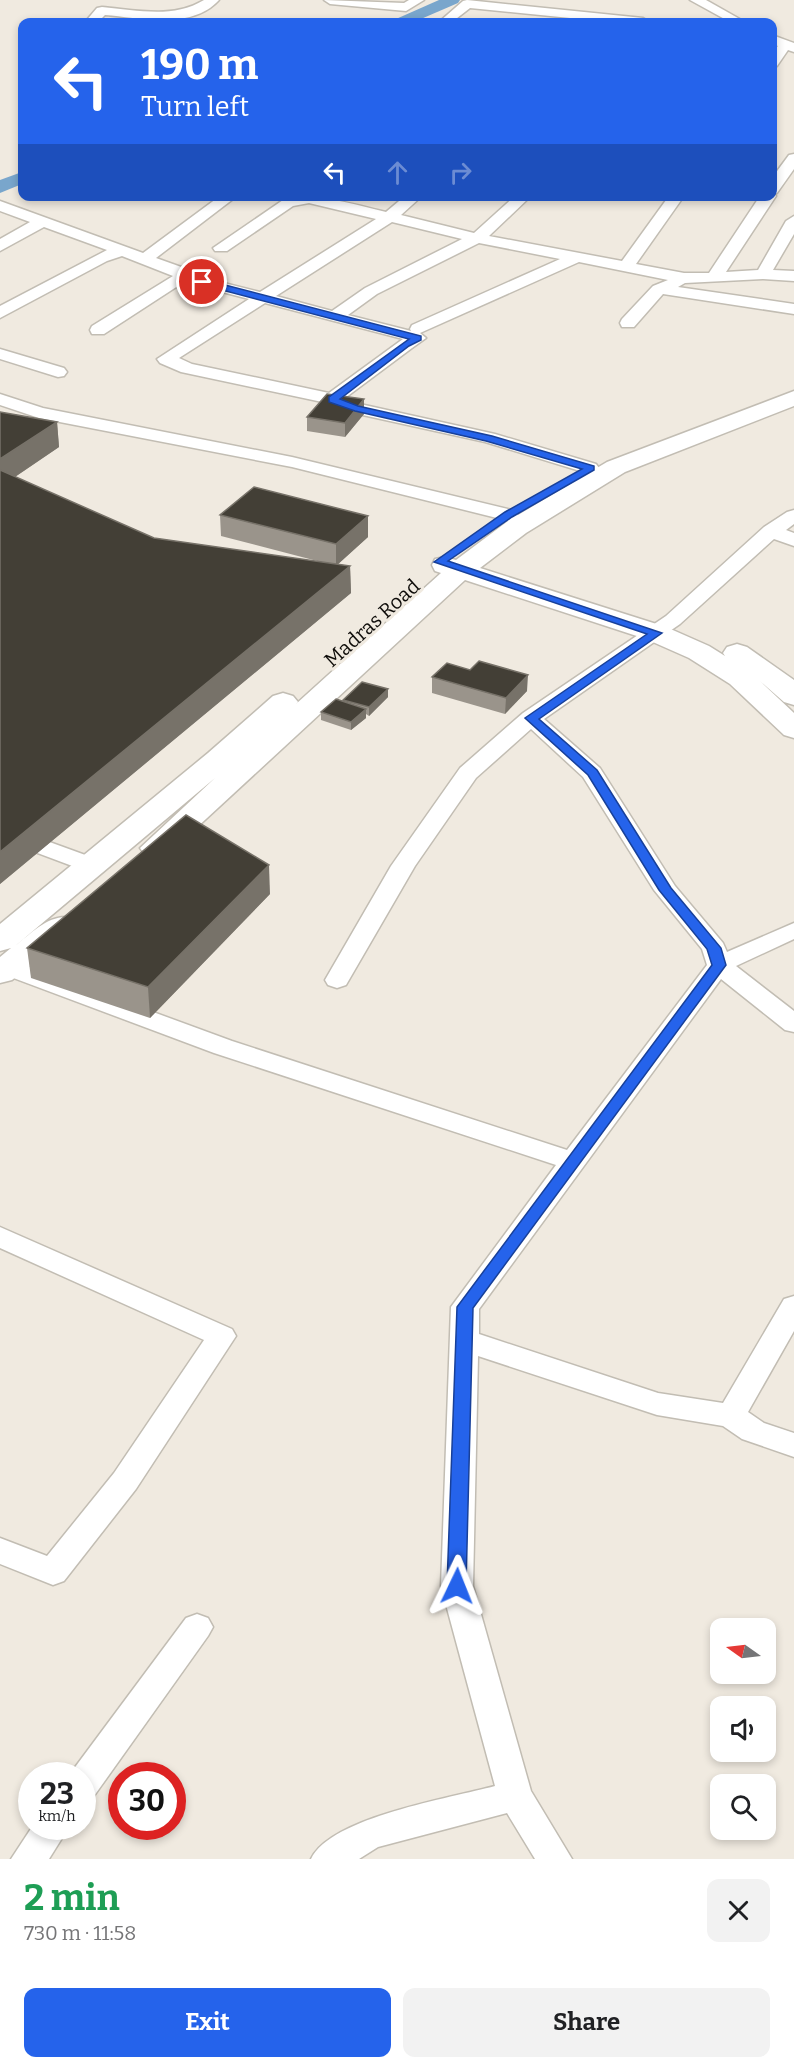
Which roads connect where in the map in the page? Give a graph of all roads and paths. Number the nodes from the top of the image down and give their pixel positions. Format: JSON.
{"nodes":[{"id":1,"x":213,"y":0,"type":"edge"},
{"id":2,"x":330,"y":0,"type":"edge"},
{"id":3,"x":696,"y":0,"type":"edge"},
{"id":4,"x":416,"y":6,"type":"edge"},
{"id":5,"x":95,"y":18,"type":"edge"},
{"id":6,"x":447,"y":18,"type":"edge"},
{"id":7,"x":605,"y":18,"type":"edge"},
{"id":8,"x":731,"y":18,"type":"edge"},
{"id":9,"x":794,"y":30,"type":"edge"},
{"id":10,"x":782,"y":44,"type":"edge"},
{"id":11,"x":794,"y":158,"type":"edge"},
{"id":12,"x":777,"y":183,"type":"edge"},
{"id":13,"x":223,"y":201,"type":"edge"},
{"id":14,"x":295,"y":201,"type":"edge"},
{"id":15,"x":325,"y":201,"type":"edge"},
{"id":16,"x":409,"y":201,"type":"edge"},
{"id":17,"x":519,"y":201,"type":"edge"},
{"id":18,"x":673,"y":201,"type":"edge"},
{"id":19,"x":765,"y":201,"type":"edge"},
{"id":20,"x":0,"y":206,"type":"edge"},
{"id":21,"x":388,"y":218,"type":"junction"},
{"id":22,"x":43,"y":221,"type":"junction"},
{"id":23,"x":794,"y":222,"type":"edge"},
{"id":24,"x":477,"y":238,"type":"junction"},
{"id":25,"x":0,"y":246,"type":"edge"},
{"id":26,"x":221,"y":248,"type":"dead end"},
{"id":27,"x":120,"y":251,"type":"junction"},
{"id":28,"x":577,"y":257,"type":"junction"},
{"id":29,"x":144,"y":259,"type":"junction"},
{"id":30,"x":625,"y":268,"type":"junction"},
{"id":31,"x":763,"y":274,"type":"junction"},
{"id":32,"x":794,"y":276,"type":"edge"},
{"id":33,"x":182,"y":277,"type":"junction"},
{"id":34,"x":714,"y":278,"type":"junction"},
{"id":35,"x":684,"y":286,"type":"junction"},
{"id":36,"x":264,"y":298,"type":"junction"},
{"id":37,"x":794,"y":309,"type":"edge"},
{"id":38,"x":0,"y":313,"type":"edge"},
{"id":39,"x":336,"y":316,"type":"junction"},
{"id":40,"x":628,"y":323,"type":"dead end"},
{"id":41,"x":417,"y":329,"type":"dead end"},
{"id":42,"x":98,"y":330,"type":"dead end"},
{"id":43,"x":0,"y":354,"type":"edge"},
{"id":44,"x":58,"y":372,"type":"dead end"},
{"id":45,"x":794,"y":385,"type":"edge"},
{"id":46,"x":794,"y":398,"type":"edge"},
{"id":47,"x":0,"y":399,"type":"edge"},
{"id":48,"x":332,"y":399,"type":"junction"},
{"id":49,"x":590,"y":468,"type":"junction"},
{"id":50,"x":509,"y":515,"type":"junction"},
{"id":51,"x":794,"y":516,"type":"edge"},
{"id":52,"x":771,"y":531,"type":"junction"},
{"id":53,"x":794,"y":540,"type":"edge"},
{"id":54,"x":457,"y":560,"type":"junction"},
{"id":55,"x":665,"y":626,"type":"junction"},
{"id":56,"x":794,"y":696,"type":"edge"},
{"id":57,"x":531,"y":718,"type":"junction"},
{"id":58,"x":794,"y":729,"type":"edge"},
{"id":59,"x":0,"y":831,"type":"edge"},
{"id":60,"x":91,"y":865,"type":"junction"},
{"id":61,"x":131,"y":869,"type":"edge"},
{"id":62,"x":86,"y":907,"type":"edge"},
{"id":63,"x":794,"y":930,"type":"edge"},
{"id":64,"x":3,"y":960,"type":"edge"},
{"id":65,"x":719,"y":965,"type":"junction"},
{"id":66,"x":337,"y":981,"type":"dead end"},
{"id":67,"x":794,"y":1024,"type":"edge"},
{"id":68,"x":574,"y":1162,"type":"junction"},
{"id":69,"x":0,"y":1237,"type":"edge"},
{"id":70,"x":794,"y":1306,"type":"edge"},
{"id":71,"x":464,"y":1340,"type":"junction"},
{"id":72,"x":731,"y":1416,"type":"junction"},
{"id":73,"x":794,"y":1445,"type":"edge"},
{"id":74,"x":0,"y":1551,"type":"edge"},
{"id":75,"x":197,"y":1627,"type":"dead end"},
{"id":76,"x":96,"y":1766,"type":"edge"},
{"id":77,"x":515,"y":1796,"type":"junction"},
{"id":78,"x":43,"y":1840,"type":"edge"},
{"id":79,"x":29,"y":1859,"type":"edge"},
{"id":80,"x":329,"y":1859,"type":"edge"},
{"id":81,"x":554,"y":1859,"type":"edge"}],
"edges":[{"from":1,"to":5,"type":"street"},
{"from":2,"to":4,"type":"street"},
{"from":3,"to":8,"type":"street"},
{"from":6,"to":7,"type":"street"},
{"from":9,"to":10,"type":"street"},
{"from":11,"to":12,"type":"street"},
{"from":13,"to":29,"type":"street"},
{"from":14,"to":26,"type":"street"},
{"from":15,"to":21,"type":"street"},
{"from":16,"to":21,"type":"street"},
{"from":17,"to":24,"type":"street"},
{"from":18,"to":30,"type":"street"},
{"from":19,"to":34,"type":"street"},
{"from":20,"to":22,"type":"street"},
{"from":21,"to":24,"type":"street"},
{"from":21,"to":36,"type":"street"},
{"from":22,"to":25,"type":"street"},
{"from":22,"to":27,"type":"street"},
{"from":23,"to":31,"type":"street"},
{"from":24,"to":28,"type":"street"},
{"from":24,"to":39,"type":"street"},
{"from":27,"to":29,"type":"street"},
{"from":27,"to":38,"type":"street"},
{"from":28,"to":30,"type":"street"},
{"from":28,"to":41,"type":"street"},
{"from":29,"to":33,"type":"street"},
{"from":30,"to":35,"type":"street"},
{"from":31,"to":32,"type":"street"},
{"from":31,"to":34,"type":"street"},
{"from":33,"to":36,"type":"street"},
{"from":33,"to":42,"type":"street"},
{"from":34,"to":35,"type":"street"},
{"from":35,"to":37,"type":"street"},
{"from":35,"to":40,"type":"street"},
{"from":36,"to":39,"type":"street"},
{"from":36,"to":48,"type":"street"},
{"from":39,"to":48,"type":"street"},
{"from":43,"to":44,"type":"street"},
{"from":45,"to":49,"type":"main road","name":"Madras Road"},
{"from":46,"to":54,"type":"main road"},
{"from":47,"to":50,"type":"street"},
{"from":48,"to":49,"type":"street"},
{"from":49,"to":50,"type":"main road","name":"Madras Road"},
{"from":50,"to":54,"type":"main road","name":"Madras Road"},
{"from":51,"to":52,"type":"street"},
{"from":52,"to":53,"type":"street"},
{"from":52,"to":55,"type":"street"},
{"from":54,"to":55,"type":"main road"},
{"from":54,"to":60,"type":"main road","name":"Madras Road"},
{"from":54,"to":61,"type":"main road"},
{"from":55,"to":56,"type":"main road"},
{"from":55,"to":57,"type":"street"},
{"from":55,"to":58,"type":"main road"},
{"from":57,"to":65,"type":"street"},
{"from":57,"to":66,"type":"street"},
{"from":59,"to":60,"type":"street"},
{"from":60,"to":64,"type":"main road","name":"Madras Road"},
{"from":62,"to":64,"type":"main road"},
{"from":63,"to":65,"type":"street"},
{"from":64,"to":68,"type":"street"},
{"from":65,"to":67,"type":"street"},
{"from":65,"to":68,"type":"street"},
{"from":68,"to":71,"type":"street"},
{"from":69,"to":74,"type":"street"},
{"from":70,"to":72,"type":"street"},
{"from":71,"to":72,"type":"street"},
{"from":71,"to":77,"type":"street"},
{"from":72,"to":73,"type":"street"},
{"from":75,"to":76,"type":"street"},
{"from":77,"to":80,"type":"street"},
{"from":77,"to":81,"type":"street"},
{"from":78,"to":79,"type":"street"}]}
